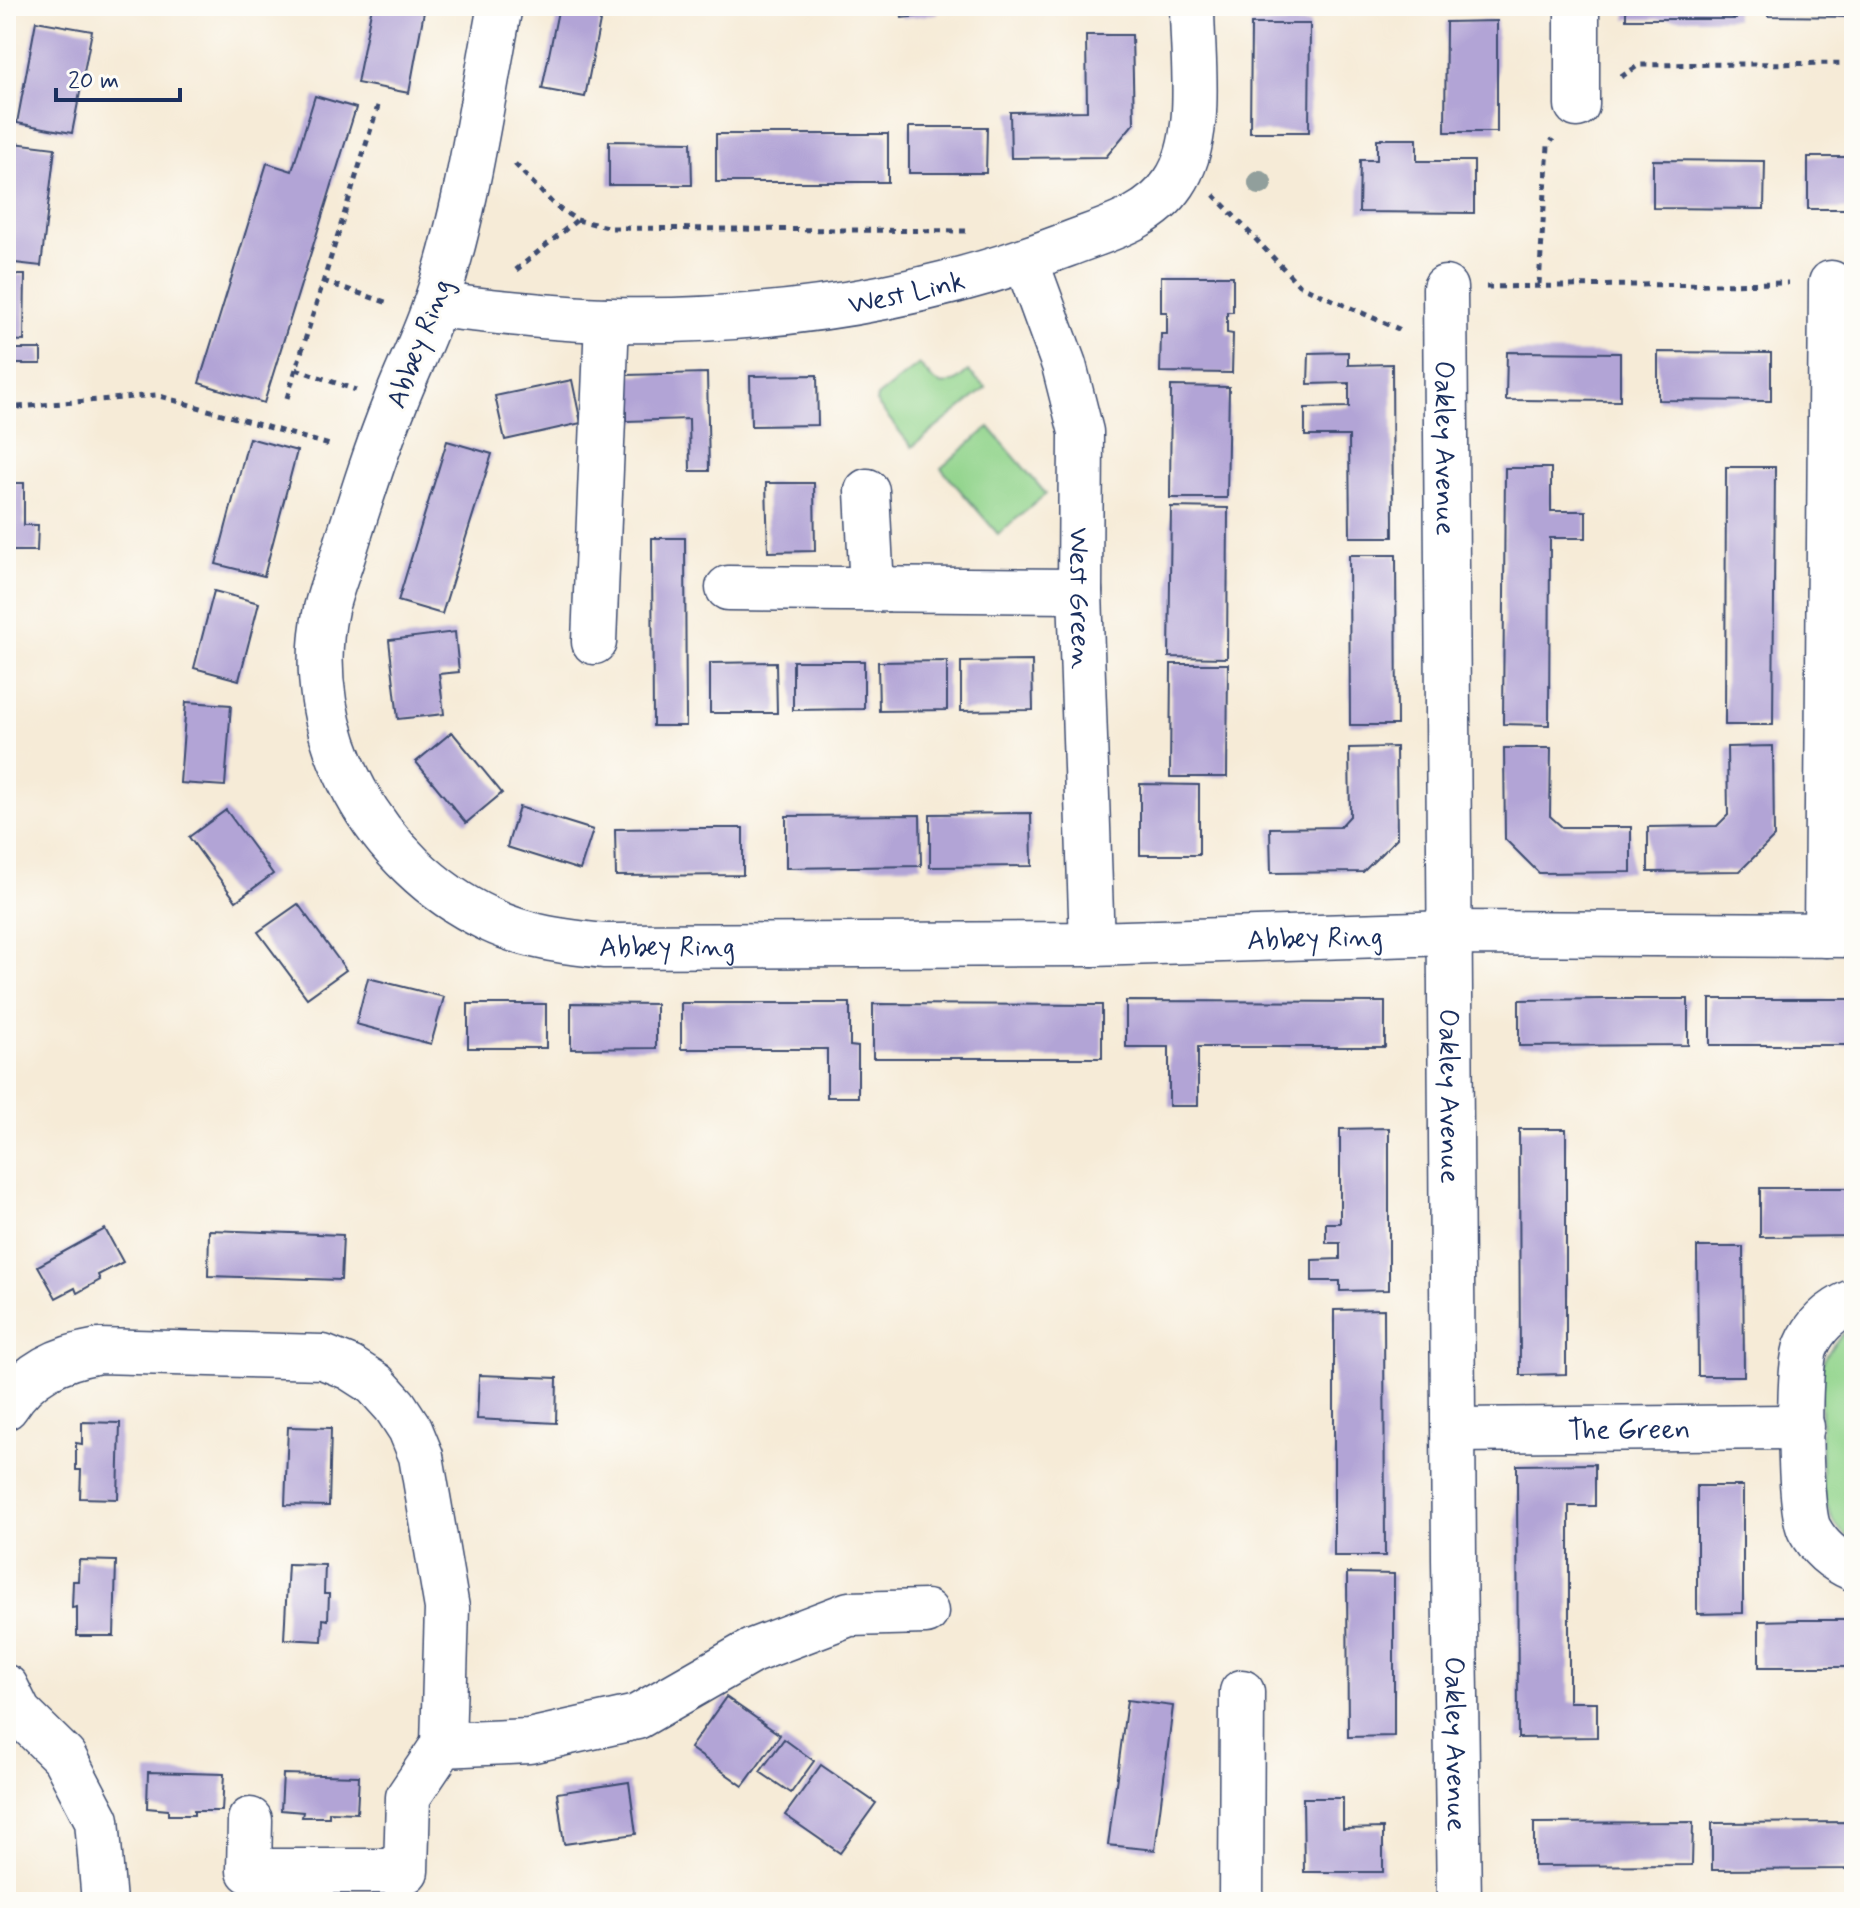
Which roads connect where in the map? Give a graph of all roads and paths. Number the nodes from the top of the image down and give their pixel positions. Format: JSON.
{"nodes":[{"id":1,"x":500,"y":6,"type":"edge"},
{"id":2,"x":1192,"y":6,"type":"edge"},
{"id":3,"x":1577,"y":6,"type":"edge"},
{"id":4,"x":1854,"y":63,"type":"edge"},
{"id":5,"x":1577,"y":105,"type":"junction"},
{"id":6,"x":378,"y":106,"type":"dead end"},
{"id":7,"x":480,"y":109,"type":"junction"},
{"id":8,"x":1181,"y":170,"type":"junction"},
{"id":9,"x":577,"y":220,"type":"junction"},
{"id":10,"x":970,"y":231,"type":"dead end"},
{"id":11,"x":1026,"y":261,"type":"junction"},
{"id":12,"x":323,"y":281,"type":"junction"},
{"id":13,"x":1831,"y":283,"type":"joint"},
{"id":14,"x":1539,"y":284,"type":"junction"},
{"id":15,"x":1445,"y":288,"type":"joint"},
{"id":16,"x":486,"y":310,"type":"junction"},
{"id":17,"x":432,"y":311,"type":"junction"},
{"id":18,"x":607,"y":320,"type":"junction"},
{"id":19,"x":1447,"y":335,"type":"junction"},
{"id":20,"x":296,"y":369,"type":"junction"},
{"id":21,"x":287,"y":398,"type":"dead end"},
{"id":22,"x":394,"y":404,"type":"junction"},
{"id":23,"x":6,"y":408,"type":"edge"},
{"id":24,"x":374,"y":457,"type":"junction"},
{"id":25,"x":867,"y":491,"type":"dead end"},
{"id":26,"x":728,"y":588,"type":"dead end"},
{"id":27,"x":872,"y":589,"type":"junction"},
{"id":28,"x":1080,"y":591,"type":"junction"},
{"id":29,"x":594,"y":642,"type":"dead end"},
{"id":30,"x":1450,"y":933,"type":"junction"},
{"id":31,"x":1840,"y":935,"type":"edge"},
{"id":32,"x":1092,"y":944,"type":"junction"},
{"id":33,"x":1854,"y":1301,"type":"edge"},
{"id":34,"x":6,"y":1407,"type":"edge"},
{"id":35,"x":1802,"y":1427,"type":"junction"},
{"id":36,"x":1455,"y":1430,"type":"junction"},
{"id":37,"x":1854,"y":1569,"type":"edge"},
{"id":38,"x":926,"y":1612,"type":"dead end"},
{"id":39,"x":6,"y":1687,"type":"edge"},
{"id":40,"x":1242,"y":1692,"type":"dead end"},
{"id":41,"x":443,"y":1745,"type":"junction"},
{"id":42,"x":250,"y":1820,"type":"dead end"},
{"id":43,"x":104,"y":1902,"type":"edge"},
{"id":44,"x":1241,"y":1902,"type":"edge"},
{"id":45,"x":1459,"y":1902,"type":"edge"}],
"edges":[{"from":1,"to":7,"type":"street","name":"Abbey Ring"},
{"from":2,"to":8,"type":"street","name":"West Link"},
{"from":3,"to":5,"type":"street"},
{"from":4,"to":5,"type":"path"},
{"from":5,"to":14,"type":"path"},
{"from":6,"to":12,"type":"path"},
{"from":7,"to":9,"type":"path"},
{"from":7,"to":17,"type":"street","name":"Abbey Ring"},
{"from":8,"to":11,"type":"street","name":"West Link"},
{"from":8,"to":19,"type":"path"},
{"from":9,"to":10,"type":"path"},
{"from":9,"to":16,"type":"path"},
{"from":11,"to":18,"type":"street","name":"West Link"},
{"from":11,"to":28,"type":"street","name":"West Green"},
{"from":12,"to":17,"type":"path"},
{"from":12,"to":20,"type":"path"},
{"from":13,"to":14,"type":"path"},
{"from":13,"to":31,"type":"street"},
{"from":14,"to":15,"type":"path"},
{"from":15,"to":19,"type":"street","name":"Oakley Avenue"},
{"from":16,"to":17,"type":"street","name":"West Link"},
{"from":16,"to":18,"type":"street","name":"West Link"},
{"from":17,"to":22,"type":"street","name":"Abbey Ring"},
{"from":18,"to":29,"type":"street"},
{"from":19,"to":30,"type":"street","name":"Oakley Avenue"},
{"from":20,"to":21,"type":"path"},
{"from":20,"to":22,"type":"path"},
{"from":22,"to":24,"type":"street","name":"Abbey Ring"},
{"from":23,"to":24,"type":"path"},
{"from":24,"to":32,"type":"street","name":"Abbey Ring"},
{"from":25,"to":27,"type":"street"},
{"from":26,"to":27,"type":"street"},
{"from":27,"to":28,"type":"street"},
{"from":28,"to":32,"type":"street","name":"West Green"},
{"from":30,"to":31,"type":"street","name":"Abbey Ring"},
{"from":30,"to":32,"type":"street","name":"Abbey Ring"},
{"from":30,"to":36,"type":"street","name":"Oakley Avenue"},
{"from":33,"to":35,"type":"street"},
{"from":34,"to":41,"type":"street"},
{"from":35,"to":36,"type":"street","name":"The Green"},
{"from":35,"to":37,"type":"street"},
{"from":36,"to":45,"type":"street","name":"Oakley Avenue"},
{"from":38,"to":41,"type":"street"},
{"from":39,"to":43,"type":"street"},
{"from":40,"to":44,"type":"street"},
{"from":41,"to":42,"type":"street"}]}
